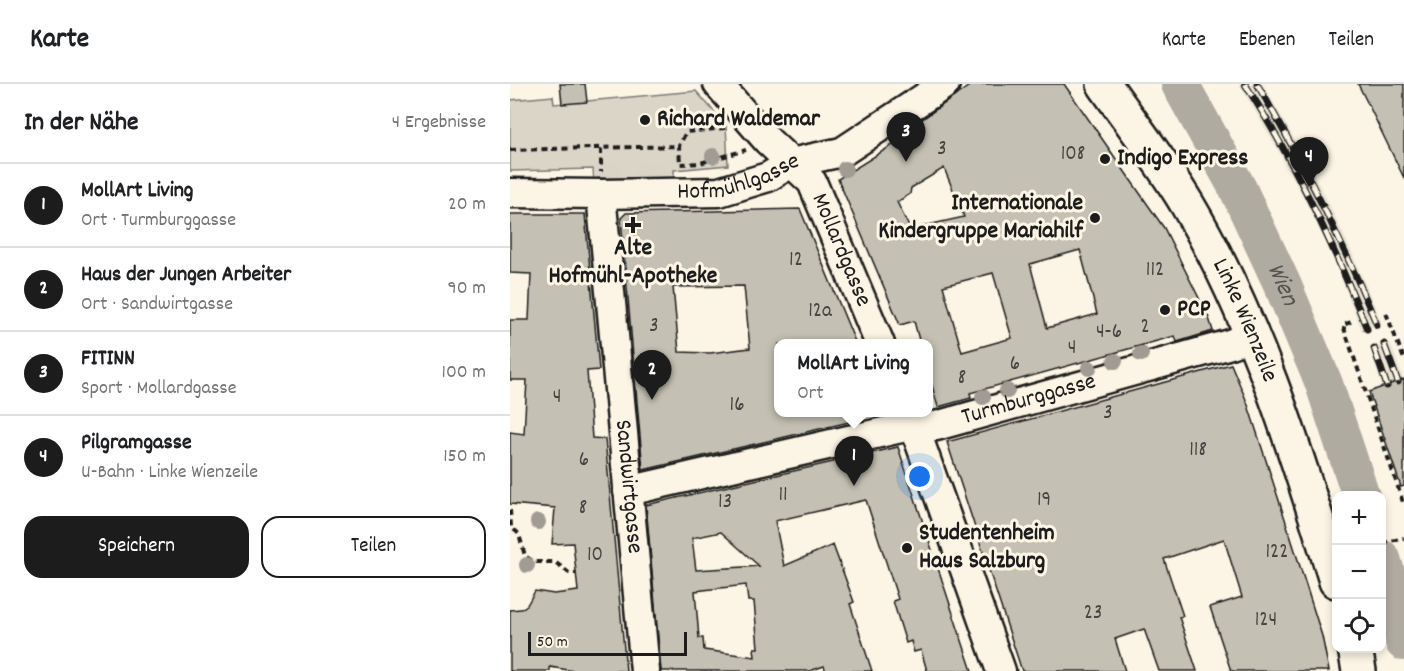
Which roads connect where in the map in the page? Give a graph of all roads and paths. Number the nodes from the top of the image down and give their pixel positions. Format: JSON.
{"nodes":[{"id":1,"x":718,"y":84,"type":"edge"},
{"id":2,"x":945,"y":84,"type":"edge"},
{"id":3,"x":1104,"y":84,"type":"edge"},
{"id":4,"x":729,"y":126,"type":"dead end"},
{"id":5,"x":679,"y":146,"type":"junction"},
{"id":6,"x":510,"y":150,"type":"edge"},
{"id":7,"x":746,"y":150,"type":"dead end"},
{"id":8,"x":791,"y":163,"type":"junction"},
{"id":9,"x":675,"y":176,"type":"tunnel mouth"},
{"id":10,"x":510,"y":178,"type":"edge"},
{"id":11,"x":597,"y":186,"type":"junction"},
{"id":12,"x":510,"y":193,"type":"edge"},
{"id":13,"x":1386,"y":313,"type":"dead end"},
{"id":14,"x":1351,"y":322,"type":"dead end"},
{"id":15,"x":1252,"y":336,"type":"junction"},
{"id":16,"x":878,"y":339,"type":"edge"},
{"id":17,"x":1404,"y":359,"type":"edge"},
{"id":18,"x":911,"y":419,"type":"edge"},
{"id":19,"x":628,"y":491,"type":"junction"},
{"id":20,"x":1404,"y":505,"type":"edge"},
{"id":21,"x":510,"y":510,"type":"edge"},
{"id":22,"x":1404,"y":538,"type":"edge"},
{"id":23,"x":1386,"y":542,"type":"edge"},
{"id":24,"x":1332,"y":568,"type":"edge"},
{"id":25,"x":576,"y":573,"type":"dead end"},
{"id":26,"x":1356,"y":653,"type":"edge"},
{"id":27,"x":645,"y":671,"type":"edge"},
{"id":28,"x":1000,"y":671,"type":"edge"},
{"id":29,"x":1359,"y":671,"type":"edge"}],
"edges":[{"from":1,"to":8,"type":"street","name":"Mollardgasse"},
{"from":2,"to":8,"type":"street","name":"Hofmühlgasse"},
{"from":3,"to":15,"type":"main road","name":"Linke Wienzeile"},
{"from":4,"to":5,"type":"path"},
{"from":5,"to":6,"type":"path"},
{"from":5,"to":7,"type":"path"},
{"from":8,"to":9,"type":"street"},
{"from":8,"to":11,"type":"street","name":"Hofmühlgasse"},
{"from":8,"to":16,"type":"street","name":"Mollardgasse"},
{"from":10,"to":11,"type":"street"},
{"from":11,"to":12,"type":"street","name":"Hofmühlgasse"},
{"from":11,"to":19,"type":"street","name":"Sandwirtgasse"},
{"from":13,"to":17,"type":"path"},
{"from":14,"to":20,"type":"path"},
{"from":15,"to":18,"type":"street","name":"Turmburggasse"},
{"from":15,"to":24,"type":"main road","name":"Linke Wienzeile"},
{"from":18,"to":19,"type":"street","name":"Turmburggasse"},
{"from":18,"to":28,"type":"street"},
{"from":19,"to":27,"type":"street","name":"Sandwirtgasse"},
{"from":21,"to":25,"type":"path"},
{"from":22,"to":23,"type":"path"},
{"from":26,"to":29,"type":"main road"}]}
